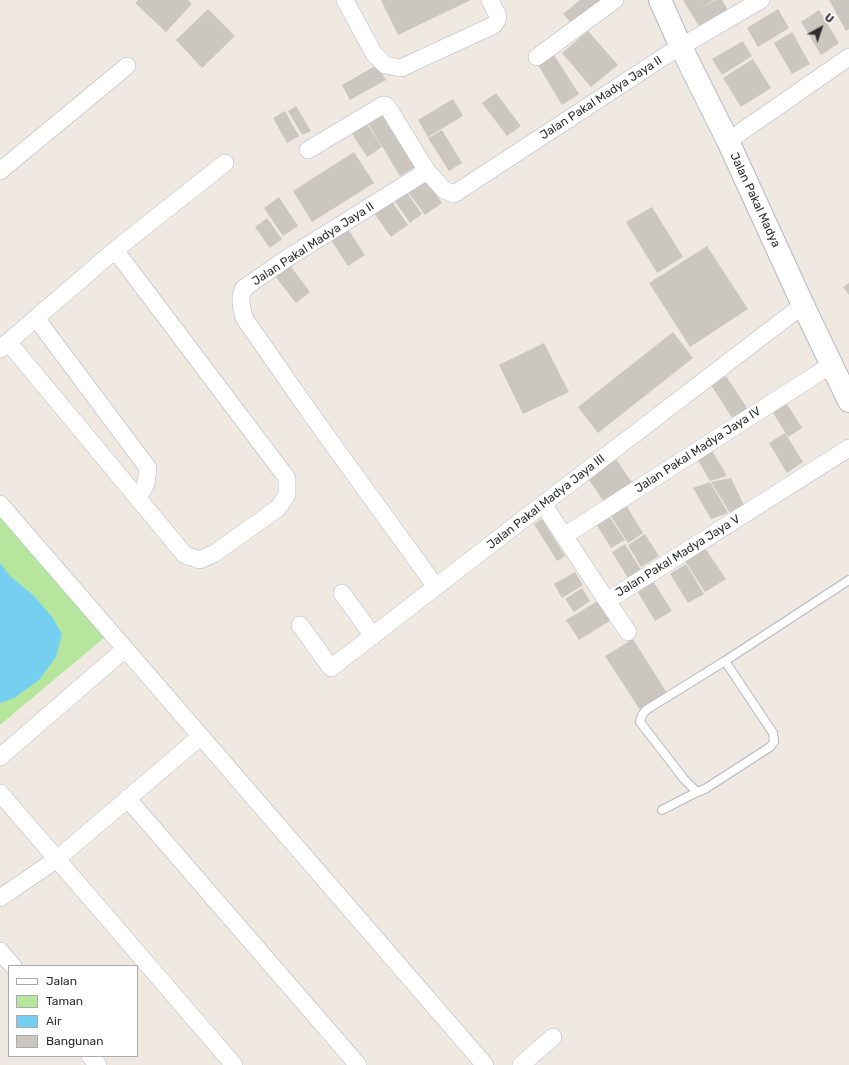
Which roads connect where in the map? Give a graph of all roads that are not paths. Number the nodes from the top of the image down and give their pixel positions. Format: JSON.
{"nodes":[{"id":1,"x":345,"y":0,"type":"edge"},
{"id":2,"x":490,"y":0,"type":"edge"},
{"id":3,"x":615,"y":0,"type":"edge"},
{"id":4,"x":660,"y":0,"type":"edge"},
{"id":5,"x":761,"y":0,"type":"edge"},
{"id":6,"x":681,"y":47,"type":"junction"},
{"id":7,"x":537,"y":57,"type":"dead end"},
{"id":8,"x":849,"y":57,"type":"edge"},
{"id":9,"x":127,"y":66,"type":"dead end"},
{"id":10,"x":728,"y":141,"type":"junction"},
{"id":11,"x":308,"y":150,"type":"dead end"},
{"id":12,"x":225,"y":163,"type":"dead end"},
{"id":13,"x":427,"y":170,"type":"junction"},
{"id":14,"x":0,"y":171,"type":"edge"},
{"id":15,"x":116,"y":250,"type":"junction"},
{"id":16,"x":803,"y":305,"type":"junction"},
{"id":17,"x":36,"y":318,"type":"junction"},
{"id":18,"x":4,"y":345,"type":"edge"},
{"id":19,"x":831,"y":365,"type":"junction"},
{"id":20,"x":849,"y":401,"type":"edge"},
{"id":21,"x":849,"y":448,"type":"edge"},
{"id":22,"x":138,"y":498,"type":"junction"},
{"id":23,"x":0,"y":504,"type":"edge"},
{"id":24,"x":543,"y":504,"type":"junction"},
{"id":25,"x":564,"y":536,"type":"junction"},
{"id":26,"x":849,"y":580,"type":"edge"},
{"id":27,"x":436,"y":587,"type":"junction"},
{"id":28,"x":342,"y":593,"type":"dead end"},
{"id":29,"x":607,"y":601,"type":"junction"},
{"id":30,"x":300,"y":625,"type":"dead end"},
{"id":31,"x":628,"y":632,"type":"dead end"},
{"id":32,"x":373,"y":636,"type":"junction"},
{"id":33,"x":125,"y":649,"type":"junction"},
{"id":34,"x":725,"y":661,"type":"junction"},
{"id":35,"x":200,"y":737,"type":"junction"},
{"id":36,"x":0,"y":757,"type":"edge"},
{"id":37,"x":697,"y":792,"type":"junction"},
{"id":38,"x":0,"y":793,"type":"edge"},
{"id":39,"x":128,"y":798,"type":"junction"},
{"id":40,"x":662,"y":810,"type":"dead end"},
{"id":41,"x":57,"y":859,"type":"junction"},
{"id":42,"x":0,"y":898,"type":"edge"},
{"id":43,"x":0,"y":951,"type":"edge"},
{"id":44,"x":12,"y":965,"type":"edge"},
{"id":45,"x":553,"y":1038,"type":"dead end"},
{"id":46,"x":91,"y":1057,"type":"edge"},
{"id":47,"x":98,"y":1065,"type":"edge"},
{"id":48,"x":234,"y":1065,"type":"edge"},
{"id":49,"x":358,"y":1065,"type":"edge"},
{"id":50,"x":484,"y":1065,"type":"edge"},
{"id":51,"x":521,"y":1065,"type":"edge"}],
"edges":[{"from":1,"to":2,"type":"street"},
{"from":3,"to":7,"type":"street"},
{"from":4,"to":6,"type":"street","name":"Jalan Pakal Madya"},
{"from":5,"to":6,"type":"street"},
{"from":6,"to":10,"type":"street","name":"Jalan Pakal Madya"},
{"from":6,"to":13,"type":"street","name":"Jalan Pakal Madya Jaya II"},
{"from":8,"to":10,"type":"street"},
{"from":9,"to":14,"type":"street"},
{"from":10,"to":16,"type":"street","name":"Jalan Pakal Madya"},
{"from":11,"to":13,"type":"street"},
{"from":12,"to":15,"type":"street"},
{"from":13,"to":27,"type":"street","name":"Jalan Pakal Madya Jaya II"},
{"from":15,"to":17,"type":"street"},
{"from":15,"to":22,"type":"street"},
{"from":16,"to":19,"type":"street","name":"Jalan Pakal Madya"},
{"from":16,"to":24,"type":"street","name":"Jalan Pakal Madya Jaya III"},
{"from":17,"to":18,"type":"street"},
{"from":17,"to":22,"type":"street"},
{"from":18,"to":22,"type":"street"},
{"from":19,"to":20,"type":"street","name":"Jalan Pakal Madya"},
{"from":19,"to":25,"type":"street","name":"Jalan Pakal Madya Jaya IV"},
{"from":21,"to":29,"type":"street","name":"Jalan Pakal Madya Jaya V"},
{"from":23,"to":33,"type":"street"},
{"from":24,"to":25,"type":"street","name":"Jalan Pakal Madya Jaya V"},
{"from":24,"to":27,"type":"street","name":"Jalan Pakal Madya Jaya III"},
{"from":25,"to":29,"type":"street","name":"Jalan Pakal Madya Jaya V"},
{"from":26,"to":34,"type":"lane"},
{"from":27,"to":32,"type":"street","name":"Jalan Pakal Madya Jaya III"},
{"from":28,"to":32,"type":"street"},
{"from":29,"to":31,"type":"street"},
{"from":30,"to":32,"type":"street","name":"Jalan Pakal Madya Jaya III"},
{"from":33,"to":35,"type":"street"},
{"from":33,"to":36,"type":"street"},
{"from":34,"to":37,"type":"lane"},
{"from":34,"to":37,"type":"lane"},
{"from":35,"to":39,"type":"street"},
{"from":35,"to":50,"type":"street"},
{"from":37,"to":40,"type":"lane"},
{"from":38,"to":41,"type":"street"},
{"from":39,"to":41,"type":"street"},
{"from":39,"to":49,"type":"street"},
{"from":41,"to":42,"type":"street"},
{"from":41,"to":48,"type":"street"},
{"from":43,"to":44,"type":"street"},
{"from":45,"to":51,"type":"street"},
{"from":46,"to":47,"type":"street"}]}
